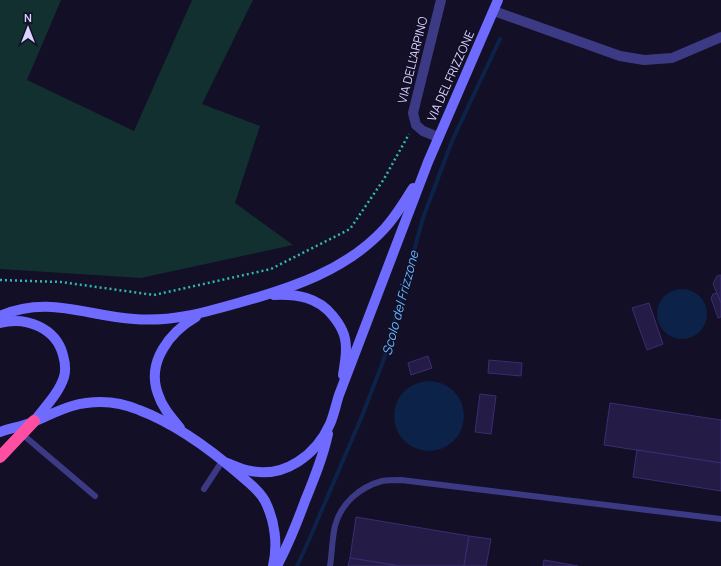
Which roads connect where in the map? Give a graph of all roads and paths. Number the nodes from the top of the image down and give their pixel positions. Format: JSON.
{"nodes":[{"id":1,"x":441,"y":0,"type":"edge"},
{"id":2,"x":498,"y":0,"type":"edge"},
{"id":3,"x":494,"y":11,"type":"junction"},
{"id":4,"x":721,"y":37,"type":"edge"},
{"id":5,"x":416,"y":126,"type":"junction"},
{"id":6,"x":438,"y":137,"type":"junction"},
{"id":7,"x":428,"y":162,"type":"junction"},
{"id":8,"x":0,"y":280,"type":"edge"},
{"id":9,"x":264,"y":296,"type":"junction"},
{"id":10,"x":203,"y":313,"type":"junction"},
{"id":11,"x":0,"y":316,"type":"edge"},
{"id":12,"x":0,"y":323,"type":"edge"},
{"id":13,"x":339,"y":395,"type":"junction"},
{"id":14,"x":34,"y":422,"type":"junction"},
{"id":15,"x":330,"y":423,"type":"junction"},
{"id":16,"x":0,"y":432,"type":"edge"},
{"id":17,"x":183,"y":432,"type":"junction"},
{"id":18,"x":22,"y":434,"type":"junction"},
{"id":19,"x":0,"y":457,"type":"edge"},
{"id":20,"x":225,"y":462,"type":"junction"},
{"id":21,"x":204,"y":489,"type":"dead end"},
{"id":22,"x":95,"y":496,"type":"dead end"},
{"id":23,"x":721,"y":519,"type":"edge"},
{"id":24,"x":273,"y":566,"type":"edge"},
{"id":25,"x":277,"y":566,"type":"edge"},
{"id":26,"x":330,"y":566,"type":"edge"}],
"edges":[{"from":1,"to":5,"type":"street","name":"VIA DELL'ARPINO"},
{"from":2,"to":3,"type":"main road","name":"VIA DEL FRIZZONE"},
{"from":3,"to":4,"type":"street"},
{"from":3,"to":6,"type":"main road","name":"VIA DEL FRIZZONE"},
{"from":5,"to":6,"type":"street"},
{"from":5,"to":8,"type":"path"},
{"from":6,"to":7,"type":"main road","name":"VIA DEL FRIZZONE"},
{"from":7,"to":9,"type":"main road"},
{"from":7,"to":13,"type":"main road"},
{"from":9,"to":10,"type":"main road"},
{"from":9,"to":13,"type":"main road"},
{"from":10,"to":11,"type":"main road"},
{"from":10,"to":17,"type":"main road"},
{"from":12,"to":14,"type":"main road"},
{"from":13,"to":15,"type":"main road"},
{"from":14,"to":16,"type":"main road"},
{"from":14,"to":17,"type":"main road"},
{"from":14,"to":18,"type":"highway"},
{"from":15,"to":20,"type":"main road"},
{"from":15,"to":25,"type":"main road"},
{"from":17,"to":20,"type":"main road"},
{"from":18,"to":19,"type":"highway"},
{"from":18,"to":22,"type":"lane"},
{"from":20,"to":21,"type":"lane"},
{"from":20,"to":24,"type":"main road"},
{"from":23,"to":26,"type":"lane"}]}
